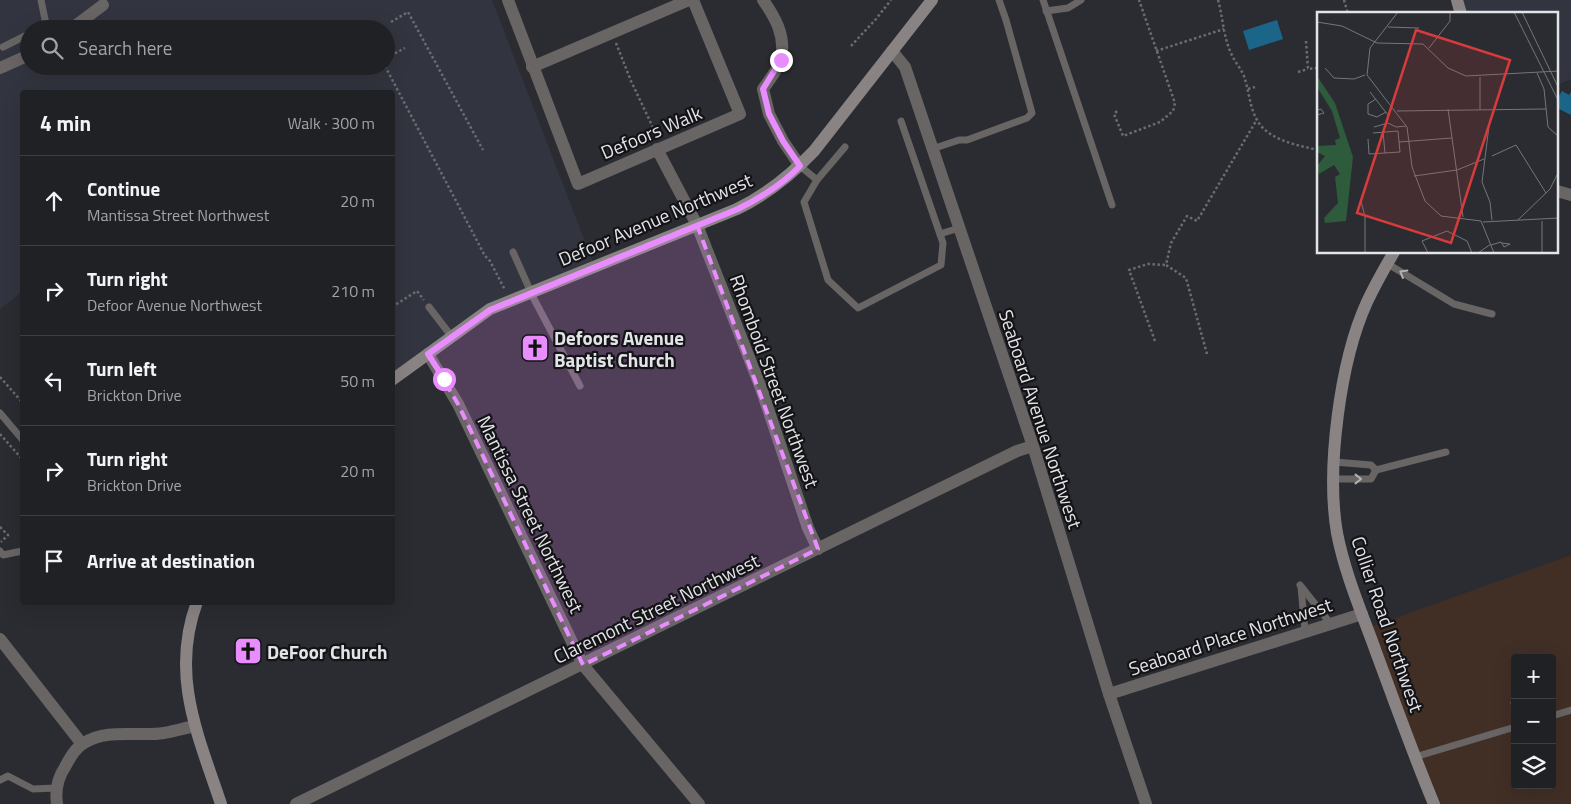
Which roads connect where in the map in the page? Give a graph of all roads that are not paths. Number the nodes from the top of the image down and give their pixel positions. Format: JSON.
{"nodes":[{"id":1,"x":41,"y":0,"type":"edge"},
{"id":2,"x":508,"y":0,"type":"edge"},
{"id":3,"x":691,"y":0,"type":"edge"},
{"id":4,"x":763,"y":0,"type":"edge"},
{"id":5,"x":932,"y":0,"type":"edge"},
{"id":6,"x":999,"y":0,"type":"edge"},
{"id":7,"x":1042,"y":0,"type":"edge"},
{"id":8,"x":1082,"y":0,"type":"edge"},
{"id":9,"x":1456,"y":0,"type":"edge"},
{"id":10,"x":103,"y":5,"type":"dead end"},
{"id":11,"x":1046,"y":11,"type":"junction"},
{"id":12,"x":1460,"y":12,"type":"edge"},
{"id":13,"x":45,"y":20,"type":"edge"},
{"id":14,"x":83,"y":20,"type":"edge"},
{"id":15,"x":20,"y":38,"type":"edge"},
{"id":16,"x":3,"y":47,"type":"dead end"},
{"id":17,"x":892,"y":51,"type":"junction"},
{"id":18,"x":20,"y":59,"type":"edge"},
{"id":19,"x":532,"y":67,"type":"junction"},
{"id":20,"x":0,"y":68,"type":"edge"},
{"id":21,"x":901,"y":121,"type":"dead end"},
{"id":22,"x":846,"y":147,"type":"dead end"},
{"id":23,"x":659,"y":148,"type":"junction"},
{"id":24,"x":932,"y":149,"type":"junction"},
{"id":25,"x":800,"y":166,"type":"junction"},
{"id":26,"x":816,"y":180,"type":"junction"},
{"id":27,"x":1558,"y":191,"type":"edge"},
{"id":28,"x":1571,"y":195,"type":"edge"},
{"id":29,"x":1112,"y":205,"type":"dead end"},
{"id":30,"x":697,"y":225,"type":"junction"},
{"id":31,"x":959,"y":228,"type":"junction"},
{"id":32,"x":940,"y":234,"type":"junction"},
{"id":33,"x":513,"y":252,"type":"dead end"},
{"id":34,"x":1391,"y":258,"type":"edge"},
{"id":35,"x":530,"y":292,"type":"junction"},
{"id":36,"x":429,"y":307,"type":"road end"},
{"id":37,"x":1492,"y":314,"type":"dead end"},
{"id":38,"x":452,"y":337,"type":"junction"},
{"id":39,"x":428,"y":354,"type":"junction"},
{"id":40,"x":395,"y":378,"type":"edge"},
{"id":41,"x":580,"y":386,"type":"dead end"},
{"id":42,"x":0,"y":414,"type":"edge"},
{"id":43,"x":20,"y":437,"type":"edge"},
{"id":44,"x":1032,"y":446,"type":"junction"},
{"id":45,"x":1446,"y":452,"type":"dead end"},
{"id":46,"x":1334,"y":462,"type":"junction"},
{"id":47,"x":1376,"y":470,"type":"junction"},
{"id":48,"x":1334,"y":479,"type":"junction"},
{"id":49,"x":818,"y":549,"type":"junction"},
{"id":50,"x":20,"y":551,"type":"edge"},
{"id":51,"x":0,"y":552,"type":"edge"},
{"id":52,"x":193,"y":605,"type":"edge"},
{"id":53,"x":1362,"y":614,"type":"junction"},
{"id":54,"x":1330,"y":624,"type":"junction"},
{"id":55,"x":1305,"y":631,"type":"junction"},
{"id":56,"x":0,"y":640,"type":"edge"},
{"id":57,"x":583,"y":665,"type":"junction"},
{"id":58,"x":1109,"y":694,"type":"junction"},
{"id":59,"x":1571,"y":710,"type":"edge"},
{"id":60,"x":1556,"y":715,"type":"edge"},
{"id":61,"x":195,"y":726,"type":"junction"},
{"id":62,"x":1511,"y":728,"type":"edge"},
{"id":63,"x":82,"y":744,"type":"junction"},
{"id":64,"x":1415,"y":757,"type":"junction"},
{"id":65,"x":0,"y":780,"type":"edge"},
{"id":66,"x":56,"y":788,"type":"junction"},
{"id":67,"x":57,"y":804,"type":"edge"},
{"id":68,"x":221,"y":804,"type":"edge"},
{"id":69,"x":296,"y":804,"type":"edge"},
{"id":70,"x":699,"y":804,"type":"edge"},
{"id":71,"x":1146,"y":804,"type":"edge"},
{"id":72,"x":1434,"y":804,"type":"edge"}],
"edges":[{"from":1,"to":13,"type":"lane"},
{"from":2,"to":19,"type":"street","name":"Defoors Walk"},
{"from":3,"to":19,"type":"street","name":"Defoors Walk"},
{"from":3,"to":23,"type":"street","name":"Defoors Walk"},
{"from":4,"to":25,"type":"street"},
{"from":5,"to":17,"type":"street","name":"Defoor Avenue Northwest"},
{"from":6,"to":24,"type":"lane"},
{"from":7,"to":11,"type":"lane"},
{"from":8,"to":11,"type":"lane"},
{"from":9,"to":12,"type":"street"},
{"from":10,"to":14,"type":"street"},
{"from":11,"to":29,"type":"lane"},
{"from":15,"to":16,"type":"lane"},
{"from":17,"to":24,"type":"street","name":"Seaboard Avenue Northwest"},
{"from":17,"to":25,"type":"street","name":"Defoor Avenue Northwest"},
{"from":18,"to":20,"type":"street"},
{"from":19,"to":23,"type":"street","name":"Defoors Walk"},
{"from":21,"to":32,"type":"lane"},
{"from":22,"to":26,"type":"lane"},
{"from":23,"to":30,"type":"street","name":"Rhomboid Street Northwest"},
{"from":24,"to":31,"type":"street","name":"Seaboard Avenue Northwest"},
{"from":25,"to":26,"type":"lane"},
{"from":25,"to":30,"type":"street","name":"Defoor Avenue Northwest"},
{"from":26,"to":32,"type":"lane"},
{"from":27,"to":28,"type":"street"},
{"from":30,"to":35,"type":"street","name":"Defoor Avenue Northwest"},
{"from":30,"to":49,"type":"street","name":"Rhomboid Street Northwest"},
{"from":31,"to":32,"type":"lane"},
{"from":31,"to":44,"type":"street","name":"Seaboard Avenue Northwest"},
{"from":33,"to":35,"type":"lane"},
{"from":37,"to":34,"type":"lane","one_way":true},
{"from":34,"to":46,"type":"street","name":"Collier Road Northwest"},
{"from":35,"to":38,"type":"street","name":"Defoor Avenue Northwest"},
{"from":35,"to":41,"type":"lane"},
{"from":36,"to":38,"type":"lane"},
{"from":38,"to":39,"type":"street","name":"Defoor Avenue Northwest"},
{"from":39,"to":40,"type":"street","name":"Defoor Avenue Northwest"},
{"from":39,"to":57,"type":"street","name":"Mantissa Street Northwest"},
{"from":42,"to":43,"type":"lane"},
{"from":44,"to":49,"type":"street","name":"Claremont Street Northwest"},
{"from":44,"to":58,"type":"street","name":"Seaboard Avenue Northwest"},
{"from":45,"to":47,"type":"lane"},
{"from":46,"to":47,"type":"lane"},
{"from":46,"to":48,"type":"street","name":"Collier Road Northwest"},
{"from":48,"to":47,"type":"lane","one_way":true},
{"from":48,"to":53,"type":"street","name":"Collier Road Northwest"},
{"from":49,"to":57,"type":"street","name":"Claremont Street Northwest"},
{"from":50,"to":51,"type":"lane"},
{"from":52,"to":61,"type":"street"},
{"from":53,"to":54,"type":"street","name":"Seaboard Place Northwest"},
{"from":53,"to":64,"type":"street","name":"Collier Road Northwest"},
{"from":54,"to":55,"type":"street","name":"Seaboard Place Northwest"},
{"from":54,"to":55,"type":"lane"},
{"from":55,"to":58,"type":"street","name":"Seaboard Place Northwest"},
{"from":56,"to":63,"type":"street"},
{"from":57,"to":69,"type":"street","name":"Claremont Street Northwest"},
{"from":57,"to":70,"type":"street","name":"Mantissa Street Northwest"},
{"from":58,"to":71,"type":"street","name":"Seaboard Avenue Northwest"},
{"from":59,"to":60,"type":"lane"},
{"from":61,"to":63,"type":"street"},
{"from":61,"to":68,"type":"street"},
{"from":62,"to":64,"type":"lane"},
{"from":63,"to":66,"type":"street"},
{"from":64,"to":72,"type":"street","name":"Collier Road Northwest"},
{"from":65,"to":66,"type":"lane"},
{"from":66,"to":67,"type":"street"}]}
